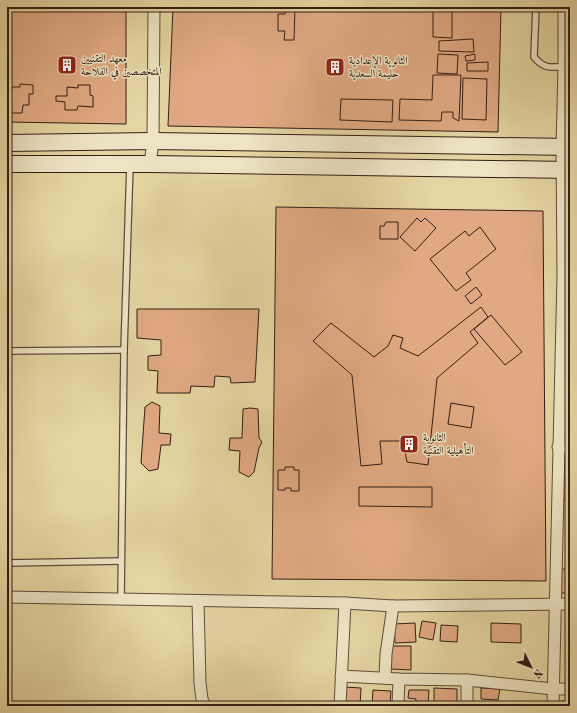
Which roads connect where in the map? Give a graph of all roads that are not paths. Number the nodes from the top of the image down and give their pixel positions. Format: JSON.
{"nodes":[{"id":1,"x":154,"y":7,"type":"edge"},
{"id":2,"x":536,"y":7,"type":"edge"},
{"id":3,"x":564,"y":7,"type":"edge"},
{"id":4,"x":567,"y":67,"type":"edge"},
{"id":5,"x":153,"y":141,"type":"junction"},
{"id":6,"x":7,"y":143,"type":"edge"},
{"id":7,"x":566,"y":147,"type":"edge"},
{"id":8,"x":7,"y":164,"type":"edge"},
{"id":9,"x":130,"y":164,"type":"junction"},
{"id":10,"x":150,"y":164,"type":"junction"},
{"id":11,"x":566,"y":170,"type":"edge"},
{"id":12,"x":566,"y":276,"type":"edge"},
{"id":13,"x":124,"y":350,"type":"junction"},
{"id":14,"x":7,"y":351,"type":"edge"},
{"id":15,"x":558,"y":447,"type":"junction"},
{"id":16,"x":570,"y":447,"type":"edge"},
{"id":17,"x":121,"y":561,"type":"junction"},
{"id":18,"x":7,"y":562,"type":"edge"},
{"id":19,"x":7,"y":597,"type":"edge"},
{"id":20,"x":121,"y":599,"type":"junction"},
{"id":21,"x":198,"y":601,"type":"junction"},
{"id":22,"x":345,"y":603,"type":"junction"},
{"id":23,"x":554,"y":603,"type":"junction"},
{"id":24,"x":570,"y":604,"type":"edge"},
{"id":25,"x":393,"y":606,"type":"junction"},
{"id":26,"x":341,"y":676,"type":"junction"},
{"id":27,"x":385,"y":678,"type":"junction"},
{"id":28,"x":398,"y":679,"type":"junction"},
{"id":29,"x":467,"y":680,"type":"junction"},
{"id":30,"x":552,"y":689,"type":"junction"},
{"id":31,"x":570,"y":689,"type":"edge"},
{"id":32,"x":205,"y":706,"type":"edge"},
{"id":33,"x":340,"y":706,"type":"edge"},
{"id":34,"x":398,"y":706,"type":"edge"},
{"id":35,"x":467,"y":706,"type":"edge"},
{"id":36,"x":553,"y":706,"type":"edge"}],
"edges":[{"from":1,"to":5,"type":"street"},
{"from":2,"to":4,"type":"lane"},
{"from":3,"to":4,"type":"street"},
{"from":4,"to":7,"type":"street"},
{"from":5,"to":6,"type":"street"},
{"from":5,"to":7,"type":"street"},
{"from":5,"to":10,"type":"street"},
{"from":7,"to":11,"type":"street"},
{"from":8,"to":9,"type":"street"},
{"from":9,"to":10,"type":"street"},
{"from":9,"to":13,"type":"lane"},
{"from":10,"to":11,"type":"street"},
{"from":11,"to":12,"type":"street"},
{"from":12,"to":15,"type":"street"},
{"from":13,"to":14,"type":"lane"},
{"from":13,"to":17,"type":"lane"},
{"from":15,"to":16,"type":"street"},
{"from":15,"to":23,"type":"street"},
{"from":17,"to":18,"type":"lane"},
{"from":17,"to":20,"type":"lane"},
{"from":19,"to":20,"type":"street"},
{"from":20,"to":21,"type":"street"},
{"from":21,"to":22,"type":"street"},
{"from":21,"to":32,"type":"street"},
{"from":22,"to":25,"type":"street"},
{"from":22,"to":26,"type":"street"},
{"from":23,"to":24,"type":"street"},
{"from":23,"to":25,"type":"street"},
{"from":23,"to":30,"type":"street"},
{"from":25,"to":27,"type":"street"},
{"from":26,"to":27,"type":"street"},
{"from":26,"to":33,"type":"street"},
{"from":27,"to":28,"type":"street"},
{"from":28,"to":29,"type":"street"},
{"from":28,"to":34,"type":"street"},
{"from":29,"to":30,"type":"street"},
{"from":29,"to":35,"type":"street"},
{"from":30,"to":31,"type":"street"},
{"from":30,"to":36,"type":"street"}]}
